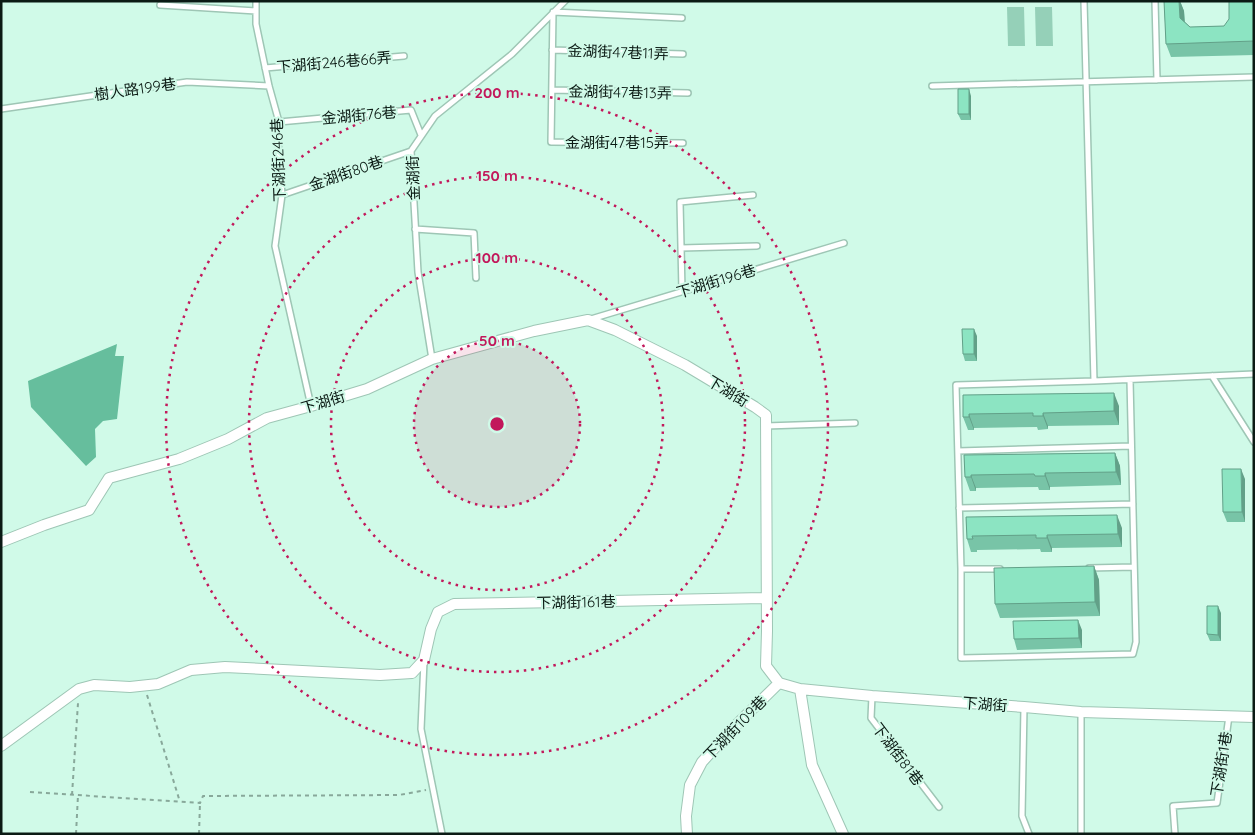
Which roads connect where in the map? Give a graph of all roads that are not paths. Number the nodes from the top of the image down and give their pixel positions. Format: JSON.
{"nodes":[{"id":1,"x":256,"y":1,"type":"edge"},
{"id":2,"x":565,"y":1,"type":"edge"},
{"id":3,"x":1084,"y":1,"type":"edge"},
{"id":4,"x":1155,"y":1,"type":"edge"},
{"id":5,"x":160,"y":5,"type":"dead end"},
{"id":6,"x":256,"y":12,"type":"junction"},
{"id":7,"x":553,"y":12,"type":"junction"},
{"id":8,"x":682,"y":18,"type":"dead end"},
{"id":9,"x":552,"y":50,"type":"junction"},
{"id":10,"x":683,"y":54,"type":"dead end"},
{"id":11,"x":404,"y":56,"type":"dead end"},
{"id":12,"x":265,"y":68,"type":"junction"},
{"id":13,"x":1254,"y":76,"type":"edge"},
{"id":14,"x":1157,"y":80,"type":"junction"},
{"id":15,"x":1086,"y":82,"type":"junction"},
{"id":16,"x":268,"y":86,"type":"junction"},
{"id":17,"x":932,"y":86,"type":"dead end"},
{"id":18,"x":552,"y":90,"type":"junction"},
{"id":19,"x":688,"y":93,"type":"dead end"},
{"id":20,"x":1,"y":109,"type":"edge"},
{"id":21,"x":279,"y":122,"type":"junction"},
{"id":22,"x":421,"y":135,"type":"junction"},
{"id":23,"x":683,"y":143,"type":"dead end"},
{"id":24,"x":410,"y":151,"type":"junction"},
{"id":25,"x":282,"y":195,"type":"junction"},
{"id":26,"x":753,"y":195,"type":"dead end"},
{"id":27,"x":415,"y":229,"type":"junction"},
{"id":28,"x":844,"y":243,"type":"dead end"},
{"id":29,"x":757,"y":246,"type":"dead end"},
{"id":30,"x":681,"y":248,"type":"junction"},
{"id":31,"x":476,"y":278,"type":"dead end"},
{"id":32,"x":682,"y":292,"type":"junction"},
{"id":33,"x":588,"y":320,"type":"junction"},
{"id":34,"x":432,"y":359,"type":"junction"},
{"id":35,"x":1254,"y":374,"type":"edge"},
{"id":36,"x":1212,"y":376,"type":"junction"},
{"id":37,"x":1130,"y":380,"type":"junction"},
{"id":38,"x":1094,"y":382,"type":"junction"},
{"id":39,"x":311,"y":406,"type":"junction"},
{"id":40,"x":855,"y":423,"type":"dead end"},
{"id":41,"x":766,"y":426,"type":"junction"},
{"id":42,"x":1254,"y":442,"type":"edge"},
{"id":43,"x":1131,"y":446,"type":"junction"},
{"id":44,"x":958,"y":452,"type":"junction"},
{"id":45,"x":1133,"y":504,"type":"junction"},
{"id":46,"x":959,"y":508,"type":"junction"},
{"id":47,"x":1,"y":542,"type":"edge"},
{"id":48,"x":1134,"y":567,"type":"junction"},
{"id":49,"x":1086,"y":568,"type":"edge"},
{"id":50,"x":961,"y":569,"type":"junction"},
{"id":51,"x":1009,"y":569,"type":"edge"},
{"id":52,"x":766,"y":598,"type":"junction"},
{"id":53,"x":424,"y":660,"type":"junction"},
{"id":54,"x":779,"y":683,"type":"junction"},
{"id":55,"x":800,"y":689,"type":"junction"},
{"id":56,"x":872,"y":696,"type":"junction"},
{"id":57,"x":1024,"y":707,"type":"junction"},
{"id":58,"x":1081,"y":712,"type":"junction"},
{"id":59,"x":1229,"y":716,"type":"junction"},
{"id":60,"x":1254,"y":717,"type":"edge"},
{"id":61,"x":1,"y":746,"type":"edge"},
{"id":62,"x":939,"y":807,"type":"dead end"},
{"id":63,"x":442,"y":834,"type":"edge"},
{"id":64,"x":687,"y":834,"type":"edge"},
{"id":65,"x":843,"y":834,"type":"edge"},
{"id":66,"x":1029,"y":834,"type":"edge"},
{"id":67,"x":1081,"y":834,"type":"edge"},
{"id":68,"x":1175,"y":834,"type":"edge"}],
"edges":[{"from":1,"to":6,"type":"lane","name":"下湖街246巷"},
{"from":2,"to":7,"type":"lane","name":"金湖街"},
{"from":3,"to":15,"type":"lane"},
{"from":4,"to":14,"type":"lane"},
{"from":5,"to":6,"type":"lane"},
{"from":6,"to":12,"type":"lane","name":"下湖街246巷"},
{"from":7,"to":8,"type":"lane"},
{"from":7,"to":9,"type":"lane"},
{"from":7,"to":22,"type":"lane","name":"金湖街"},
{"from":9,"to":10,"type":"lane","name":"金湖街47巷11弄"},
{"from":9,"to":18,"type":"lane"},
{"from":11,"to":12,"type":"lane","name":"下湖街246巷66弄"},
{"from":12,"to":16,"type":"lane","name":"下湖街246巷"},
{"from":13,"to":14,"type":"lane"},
{"from":14,"to":15,"type":"lane"},
{"from":15,"to":17,"type":"lane"},
{"from":15,"to":38,"type":"lane"},
{"from":16,"to":20,"type":"lane","name":"樹人路199巷"},
{"from":16,"to":21,"type":"lane","name":"下湖街246巷"},
{"from":18,"to":19,"type":"lane","name":"金湖街47巷13弄"},
{"from":18,"to":23,"type":"lane","name":"金湖街47巷15弄"},
{"from":21,"to":22,"type":"lane","name":"金湖街76巷"},
{"from":21,"to":25,"type":"lane","name":"下湖街246巷"},
{"from":22,"to":24,"type":"lane","name":"金湖街"},
{"from":24,"to":25,"type":"lane","name":"金湖街80巷"},
{"from":24,"to":27,"type":"lane","name":"金湖街"},
{"from":25,"to":39,"type":"lane","name":"下湖街246巷"},
{"from":26,"to":30,"type":"lane"},
{"from":27,"to":31,"type":"lane"},
{"from":27,"to":34,"type":"lane","name":"金湖街"},
{"from":28,"to":32,"type":"lane","name":"下湖街196巷"},
{"from":29,"to":30,"type":"lane"},
{"from":30,"to":32,"type":"lane"},
{"from":32,"to":33,"type":"lane","name":"下湖街196巷"},
{"from":33,"to":34,"type":"street","name":"下湖街"},
{"from":33,"to":41,"type":"street","name":"下湖街"},
{"from":34,"to":39,"type":"street","name":"下湖街"},
{"from":35,"to":36,"type":"lane"},
{"from":36,"to":37,"type":"lane"},
{"from":36,"to":42,"type":"lane"},
{"from":37,"to":38,"type":"lane"},
{"from":37,"to":43,"type":"lane"},
{"from":38,"to":44,"type":"lane"},
{"from":39,"to":47,"type":"street","name":"下湖街"},
{"from":40,"to":41,"type":"lane"},
{"from":41,"to":52,"type":"street","name":"下湖街"},
{"from":43,"to":44,"type":"lane"},
{"from":43,"to":45,"type":"lane"},
{"from":44,"to":46,"type":"lane"},
{"from":45,"to":46,"type":"lane"},
{"from":45,"to":48,"type":"lane"},
{"from":46,"to":50,"type":"lane"},
{"from":48,"to":49,"type":"lane"},
{"from":48,"to":50,"type":"lane"},
{"from":50,"to":51,"type":"lane"},
{"from":52,"to":53,"type":"street","name":"下湖街161巷"},
{"from":52,"to":54,"type":"street","name":"下湖街"},
{"from":53,"to":61,"type":"street"},
{"from":53,"to":63,"type":"lane"},
{"from":54,"to":55,"type":"street","name":"下湖街"},
{"from":54,"to":64,"type":"street","name":"下湖街109巷"},
{"from":55,"to":56,"type":"street","name":"下湖街"},
{"from":55,"to":65,"type":"street"},
{"from":56,"to":57,"type":"street","name":"下湖街"},
{"from":56,"to":62,"type":"lane","name":"下湖街81巷"},
{"from":57,"to":58,"type":"street","name":"下湖街"},
{"from":57,"to":66,"type":"lane"},
{"from":58,"to":59,"type":"street","name":"下湖街"},
{"from":58,"to":67,"type":"lane"},
{"from":59,"to":60,"type":"street","name":"下湖街"},
{"from":59,"to":68,"type":"lane","name":"下湖街1巷"}]}
